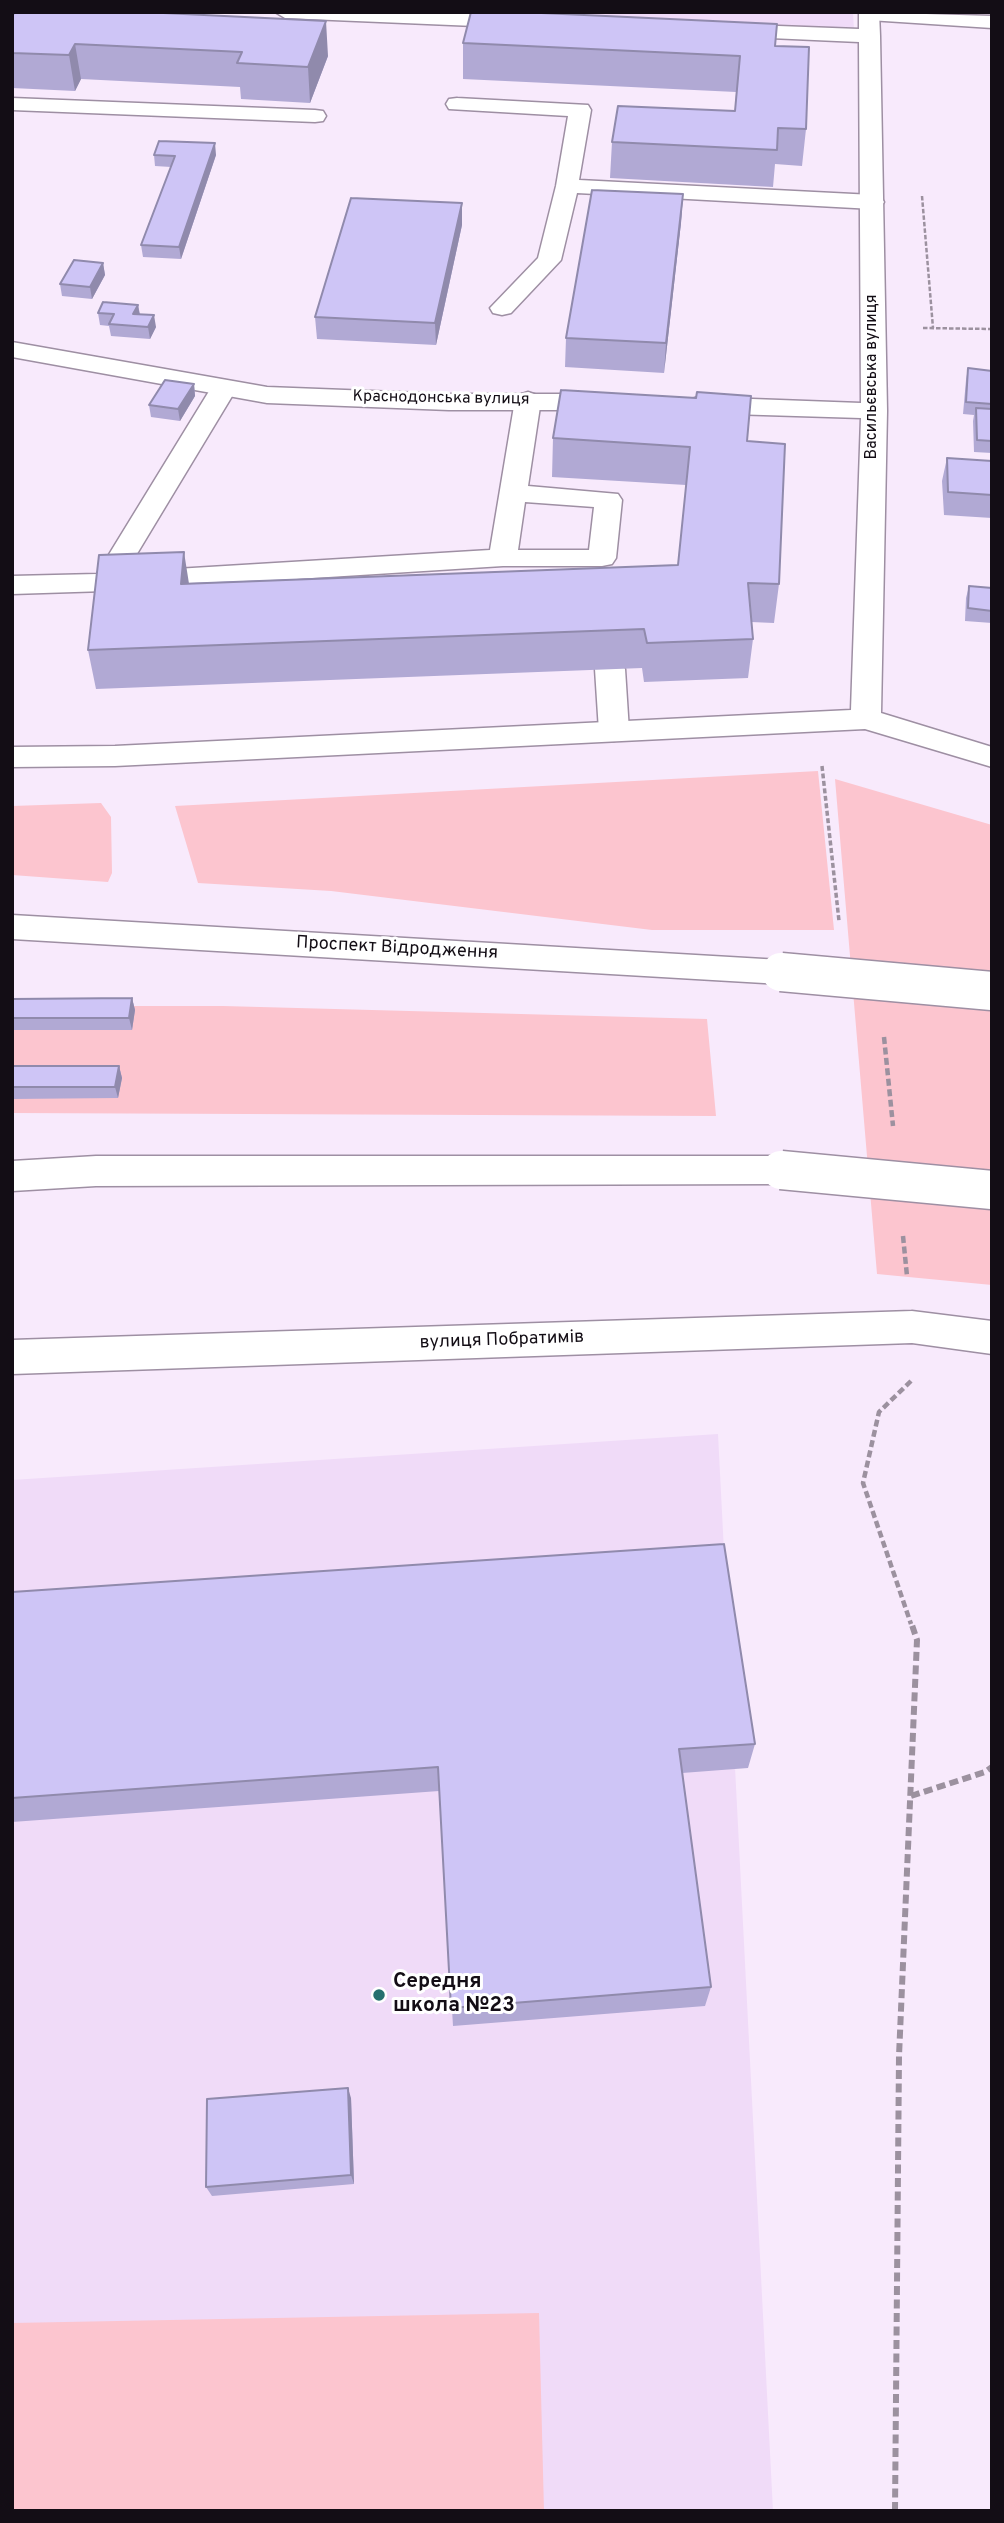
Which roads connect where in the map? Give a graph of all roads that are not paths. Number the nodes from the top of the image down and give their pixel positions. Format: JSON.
{"nodes":[{"id":1,"x":285,"y":12,"type":"edge"},
{"id":2,"x":870,"y":21,"type":"edge"},
{"id":3,"x":536,"y":22,"type":"edge"},
{"id":4,"x":992,"y":22,"type":"edge"},
{"id":5,"x":703,"y":29,"type":"edge"},
{"id":6,"x":12,"y":104,"type":"edge"},
{"id":7,"x":457,"y":104,"type":"dead end"},
{"id":8,"x":315,"y":116,"type":"dead end"},
{"id":9,"x":567,"y":186,"type":"junction"},
{"id":10,"x":873,"y":202,"type":"junction"},
{"id":11,"x":502,"y":308,"type":"dead end"},
{"id":12,"x":12,"y":349,"type":"edge"},
{"id":13,"x":224,"y":387,"type":"junction"},
{"id":14,"x":528,"y":400,"type":"junction"},
{"id":15,"x":639,"y":403,"type":"edge"},
{"id":16,"x":681,"y":405,"type":"edge"},
{"id":17,"x":874,"y":411,"type":"junction"},
{"id":18,"x":515,"y":493,"type":"junction"},
{"id":19,"x":503,"y":558,"type":"junction"},
{"id":20,"x":106,"y":582,"type":"junction"},
{"id":21,"x":12,"y":585,"type":"edge"},
{"id":22,"x":610,"y":669,"type":"edge"},
{"id":23,"x":866,"y":719,"type":"junction"},
{"id":24,"x":614,"y":731,"type":"junction"},
{"id":25,"x":12,"y":757,"type":"edge"},
{"id":26,"x":992,"y":757,"type":"edge"},
{"id":27,"x":12,"y":927,"type":"edge"},
{"id":28,"x":992,"y":991,"type":"edge"},
{"id":29,"x":12,"y":1176,"type":"edge"},
{"id":30,"x":992,"y":1190,"type":"edge"},
{"id":31,"x":992,"y":1338,"type":"edge"},
{"id":32,"x":12,"y":1357,"type":"edge"}],
"edges":[{"from":1,"to":3,"type":"street"},
{"from":2,"to":4,"type":"street"},
{"from":2,"to":5,"type":"street"},
{"from":2,"to":10,"type":"street","name":"Васильєвська вулиця"},
{"from":6,"to":8,"type":"street"},
{"from":7,"to":9,"type":"street"},
{"from":9,"to":10,"type":"street"},
{"from":9,"to":11,"type":"street"},
{"from":10,"to":17,"type":"street","name":"Васильєвська вулиця"},
{"from":12,"to":13,"type":"street","name":"Краснодонська вулиця"},
{"from":13,"to":14,"type":"street","name":"Краснодонська вулиця"},
{"from":13,"to":20,"type":"street"},
{"from":14,"to":15,"type":"street","name":"Краснодонська вулиця"},
{"from":14,"to":18,"type":"street"},
{"from":16,"to":17,"type":"street"},
{"from":17,"to":23,"type":"street","name":"Васильєвська вулиця"},
{"from":18,"to":19,"type":"street"},
{"from":18,"to":19,"type":"street"},
{"from":19,"to":20,"type":"street"},
{"from":20,"to":21,"type":"street"},
{"from":22,"to":24,"type":"street"},
{"from":23,"to":24,"type":"street"},
{"from":23,"to":26,"type":"street"},
{"from":24,"to":25,"type":"street"},
{"from":27,"to":28,"type":"street","name":"Проспект Відродження","bridge":true},
{"from":29,"to":30,"type":"street","bridge":true},
{"from":31,"to":32,"type":"street","name":"вулиця Побратимів"}]}
